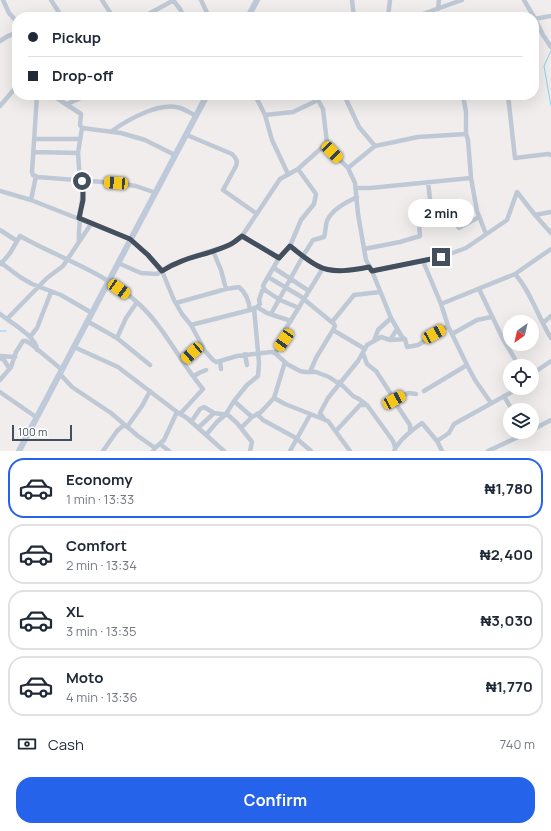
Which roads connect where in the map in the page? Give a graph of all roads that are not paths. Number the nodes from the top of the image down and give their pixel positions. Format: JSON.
{"nodes":[{"id":1,"x":3,"y":0,"type":"edge"},
{"id":2,"x":51,"y":0,"type":"edge"},
{"id":3,"x":102,"y":0,"type":"edge"},
{"id":4,"x":173,"y":0,"type":"edge"},
{"id":5,"x":201,"y":0,"type":"edge"},
{"id":6,"x":257,"y":0,"type":"edge"},
{"id":7,"x":352,"y":0,"type":"edge"},
{"id":8,"x":390,"y":0,"type":"edge"},
{"id":9,"x":439,"y":0,"type":"edge"},
{"id":10,"x":462,"y":0,"type":"edge"},
{"id":11,"x":524,"y":0,"type":"edge"},
{"id":12,"x":438,"y":9,"type":"junction"},
{"id":13,"x":59,"y":12,"type":"edge"},
{"id":14,"x":110,"y":12,"type":"edge"},
{"id":15,"x":152,"y":12,"type":"edge"},
{"id":16,"x":182,"y":12,"type":"edge"},
{"id":17,"x":207,"y":12,"type":"edge"},
{"id":18,"x":251,"y":12,"type":"edge"},
{"id":19,"x":353,"y":12,"type":"edge"},
{"id":20,"x":389,"y":12,"type":"edge"},
{"id":21,"x":427,"y":12,"type":"edge"},
{"id":22,"x":531,"y":12,"type":"edge"},
{"id":23,"x":12,"y":16,"type":"edge"},
{"id":24,"x":551,"y":16,"type":"edge"},
{"id":25,"x":539,"y":17,"type":"edge"},
{"id":26,"x":539,"y":27,"type":"edge"},
{"id":27,"x":12,"y":35,"type":"edge"},
{"id":28,"x":0,"y":42,"type":"edge"},
{"id":29,"x":551,"y":47,"type":"edge"},
{"id":30,"x":12,"y":91,"type":"edge"},
{"id":31,"x":37,"y":100,"type":"edge"},
{"id":32,"x":60,"y":100,"type":"edge"},
{"id":33,"x":72,"y":100,"type":"edge"},
{"id":34,"x":204,"y":100,"type":"edge"},
{"id":35,"x":257,"y":100,"type":"edge"},
{"id":36,"x":313,"y":100,"type":"edge"},
{"id":37,"x":317,"y":100,"type":"edge"},
{"id":38,"x":346,"y":100,"type":"edge"},
{"id":39,"x":464,"y":100,"type":"edge"},
{"id":40,"x":509,"y":100,"type":"edge"},
{"id":41,"x":1,"y":103,"type":"edge"},
{"id":42,"x":67,"y":104,"type":"junction"},
{"id":43,"x":265,"y":114,"type":"junction"},
{"id":44,"x":196,"y":116,"type":"junction"},
{"id":45,"x":118,"y":126,"type":"junction"},
{"id":46,"x":82,"y":128,"type":"junction"},
{"id":47,"x":112,"y":131,"type":"junction"},
{"id":48,"x":121,"y":133,"type":"junction"},
{"id":49,"x":466,"y":134,"type":"junction"},
{"id":50,"x":187,"y":135,"type":"junction"},
{"id":51,"x":34,"y":139,"type":"junction"},
{"id":52,"x":80,"y":139,"type":"junction"},
{"id":53,"x":327,"y":144,"type":"junction"},
{"id":54,"x":375,"y":146,"type":"junction"},
{"id":55,"x":34,"y":152,"type":"junction"},
{"id":56,"x":78,"y":153,"type":"junction"},
{"id":57,"x":176,"y":155,"type":"junction"},
{"id":58,"x":551,"y":155,"type":"edge"},
{"id":59,"x":348,"y":168,"type":"junction"},
{"id":60,"x":298,"y":169,"type":"junction"},
{"id":61,"x":288,"y":174,"type":"junction"},
{"id":62,"x":36,"y":176,"type":"junction"},
{"id":63,"x":471,"y":178,"type":"junction"},
{"id":64,"x":82,"y":181,"type":"junction"},
{"id":65,"x":428,"y":182,"type":"junction"},
{"id":66,"x":356,"y":188,"type":"junction"},
{"id":67,"x":0,"y":191,"type":"edge"},
{"id":68,"x":156,"y":193,"type":"junction"},
{"id":69,"x":357,"y":197,"type":"junction"},
{"id":70,"x":32,"y":200,"type":"junction"},
{"id":71,"x":430,"y":208,"type":"junction"},
{"id":72,"x":551,"y":212,"type":"edge"},
{"id":73,"x":257,"y":214,"type":"junction"},
{"id":74,"x":535,"y":215,"type":"junction"},
{"id":75,"x":479,"y":217,"type":"junction"},
{"id":76,"x":79,"y":218,"type":"junction"},
{"id":77,"x":91,"y":224,"type":"junction"},
{"id":78,"x":0,"y":230,"type":"edge"},
{"id":79,"x":551,"y":233,"type":"edge"},
{"id":80,"x":486,"y":234,"type":"junction"},
{"id":81,"x":242,"y":236,"type":"junction"},
{"id":82,"x":130,"y":239,"type":"junction"},
{"id":83,"x":17,"y":241,"type":"junction"},
{"id":84,"x":79,"y":242,"type":"junction"},
{"id":85,"x":290,"y":246,"type":"junction"},
{"id":86,"x":364,"y":249,"type":"junction"},
{"id":87,"x":551,"y":249,"type":"edge"},
{"id":88,"x":213,"y":251,"type":"junction"},
{"id":89,"x":303,"y":256,"type":"junction"},
{"id":90,"x":279,"y":258,"type":"junction"},
{"id":91,"x":67,"y":259,"type":"junction"},
{"id":92,"x":423,"y":261,"type":"junction"},
{"id":93,"x":1,"y":263,"type":"edge"},
{"id":94,"x":118,"y":263,"type":"junction"},
{"id":95,"x":274,"y":268,"type":"junction"},
{"id":96,"x":324,"y":268,"type":"junction"},
{"id":97,"x":370,"y":269,"type":"junction"},
{"id":98,"x":162,"y":271,"type":"junction"},
{"id":99,"x":515,"y":274,"type":"junction"},
{"id":100,"x":268,"y":277,"type":"junction"},
{"id":101,"x":291,"y":279,"type":"junction"},
{"id":102,"x":108,"y":281,"type":"junction"},
{"id":103,"x":40,"y":286,"type":"junction"},
{"id":104,"x":287,"y":287,"type":"junction"},
{"id":105,"x":226,"y":289,"type":"junction"},
{"id":106,"x":479,"y":289,"type":"junction"},
{"id":107,"x":264,"y":290,"type":"junction"},
{"id":108,"x":309,"y":291,"type":"junction"},
{"id":109,"x":51,"y":292,"type":"junction"},
{"id":110,"x":380,"y":292,"type":"junction"},
{"id":111,"x":304,"y":299,"type":"junction"},
{"id":112,"x":280,"y":300,"type":"junction"},
{"id":113,"x":137,"y":302,"type":"junction"},
{"id":114,"x":176,"y":303,"type":"junction"},
{"id":115,"x":441,"y":304,"type":"junction"},
{"id":116,"x":254,"y":308,"type":"junction"},
{"id":117,"x":298,"y":308,"type":"junction"},
{"id":118,"x":92,"y":313,"type":"junction"},
{"id":119,"x":0,"y":314,"type":"edge"},
{"id":120,"x":271,"y":314,"type":"junction"},
{"id":121,"x":551,"y":316,"type":"edge"},
{"id":122,"x":492,"y":317,"type":"junction"},
{"id":123,"x":391,"y":318,"type":"junction"},
{"id":124,"x":6,"y":319,"type":"junction"},
{"id":125,"x":87,"y":321,"type":"junction"},
{"id":126,"x":291,"y":321,"type":"junction"},
{"id":127,"x":332,"y":322,"type":"junction"},
{"id":128,"x":543,"y":323,"type":"junction"},
{"id":129,"x":191,"y":325,"type":"junction"},
{"id":130,"x":448,"y":326,"type":"junction"},
{"id":131,"x":397,"y":329,"type":"junction"},
{"id":132,"x":333,"y":330,"type":"junction"},
{"id":133,"x":452,"y":334,"type":"junction"},
{"id":134,"x":30,"y":337,"type":"junction"},
{"id":135,"x":116,"y":338,"type":"junction"},
{"id":136,"x":551,"y":338,"type":"edge"},
{"id":137,"x":390,"y":340,"type":"junction"},
{"id":138,"x":405,"y":340,"type":"junction"},
{"id":139,"x":374,"y":341,"type":"junction"},
{"id":140,"x":202,"y":345,"type":"junction"},
{"id":141,"x":74,"y":347,"type":"junction"},
{"id":142,"x":37,"y":350,"type":"junction"},
{"id":143,"x":364,"y":351,"type":"junction"},
{"id":144,"x":258,"y":353,"type":"junction"},
{"id":145,"x":275,"y":353,"type":"junction"},
{"id":146,"x":245,"y":354,"type":"junction"},
{"id":147,"x":0,"y":357,"type":"edge"},
{"id":148,"x":15,"y":357,"type":"junction"},
{"id":149,"x":515,"y":359,"type":"edge"},
{"id":150,"x":220,"y":361,"type":"junction"},
{"id":151,"x":551,"y":361,"type":"edge"},
{"id":152,"x":183,"y":362,"type":"junction"},
{"id":153,"x":285,"y":362,"type":"junction"},
{"id":154,"x":150,"y":365,"type":"dead end"},
{"id":155,"x":247,"y":365,"type":"dead end"},
{"id":156,"x":467,"y":365,"type":"junction"},
{"id":157,"x":11,"y":367,"type":"junction"},
{"id":158,"x":221,"y":369,"type":"dead end"},
{"id":159,"x":539,"y":369,"type":"edge"},
{"id":160,"x":206,"y":370,"type":"dead end"},
{"id":161,"x":61,"y":372,"type":"junction"},
{"id":162,"x":310,"y":372,"type":"junction"},
{"id":163,"x":194,"y":376,"type":"junction"},
{"id":164,"x":0,"y":380,"type":"edge"},
{"id":165,"x":339,"y":383,"type":"junction"},
{"id":166,"x":150,"y":391,"type":"junction"},
{"id":167,"x":424,"y":391,"type":"dead end"},
{"id":168,"x":0,"y":392,"type":"edge"},
{"id":169,"x":416,"y":394,"type":"dead end"},
{"id":170,"x":504,"y":396,"type":"joint"},
{"id":171,"x":274,"y":398,"type":"junction"},
{"id":172,"x":394,"y":400,"type":"junction"},
{"id":173,"x":234,"y":402,"type":"junction"},
{"id":174,"x":491,"y":403,"type":"junction"},
{"id":175,"x":508,"y":403,"type":"edge"},
{"id":176,"x":367,"y":405,"type":"junction"},
{"id":177,"x":178,"y":413,"type":"junction"},
{"id":178,"x":214,"y":413,"type":"junction"},
{"id":179,"x":226,"y":414,"type":"junction"},
{"id":180,"x":257,"y":414,"type":"junction"},
{"id":181,"x":310,"y":415,"type":"junction"},
{"id":182,"x":36,"y":417,"type":"junction"},
{"id":183,"x":252,"y":417,"type":"junction"},
{"id":184,"x":324,"y":420,"type":"junction"},
{"id":185,"x":191,"y":422,"type":"junction"},
{"id":186,"x":550,"y":423,"type":"edge"},
{"id":187,"x":410,"y":425,"type":"junction"},
{"id":188,"x":126,"y":426,"type":"junction"},
{"id":189,"x":417,"y":427,"type":"junction"},
{"id":190,"x":539,"y":427,"type":"edge"},
{"id":191,"x":198,"y":428,"type":"junction"},
{"id":192,"x":241,"y":428,"type":"junction"},
{"id":193,"x":336,"y":431,"type":"junction"},
{"id":194,"x":410,"y":431,"type":"junction"},
{"id":195,"x":206,"y":435,"type":"junction"},
{"id":196,"x":296,"y":438,"type":"junction"},
{"id":197,"x":514,"y":439,"type":"edge"},
{"id":198,"x":437,"y":441,"type":"junction"},
{"id":199,"x":160,"y":444,"type":"junction"},
{"id":200,"x":154,"y":449,"type":"edge"},
{"id":201,"x":395,"y":450,"type":"edge"},
{"id":202,"x":19,"y":451,"type":"edge"},
{"id":203,"x":103,"y":451,"type":"edge"},
{"id":204,"x":169,"y":451,"type":"edge"},
{"id":205,"x":224,"y":451,"type":"edge"},
{"id":206,"x":250,"y":451,"type":"edge"},
{"id":207,"x":290,"y":451,"type":"edge"},
{"id":208,"x":311,"y":451,"type":"edge"},
{"id":209,"x":350,"y":451,"type":"edge"},
{"id":210,"x":442,"y":451,"type":"edge"},
{"id":211,"x":488,"y":451,"type":"edge"}],
"edges":[{"from":1,"to":23,"type":"street"},
{"from":2,"to":13,"type":"street"},
{"from":3,"to":14,"type":"street"},
{"from":4,"to":15,"type":"street"},
{"from":4,"to":16,"type":"street"},
{"from":5,"to":17,"type":"street"},
{"from":6,"to":18,"type":"main road"},
{"from":7,"to":19,"type":"street"},
{"from":8,"to":20,"type":"street"},
{"from":9,"to":12,"type":"street"},
{"from":10,"to":12,"type":"street"},
{"from":11,"to":22,"type":"street"},
{"from":12,"to":21,"type":"street"},
{"from":24,"to":25,"type":"street"},
{"from":26,"to":29,"type":"street"},
{"from":27,"to":28,"type":"street"},
{"from":30,"to":41,"type":"street"},
{"from":31,"to":51,"type":"street"},
{"from":32,"to":42,"type":"street"},
{"from":33,"to":42,"type":"street"},
{"from":34,"to":44,"type":"main road"},
{"from":35,"to":43,"type":"street"},
{"from":36,"to":43,"type":"street"},
{"from":37,"to":53,"type":"street"},
{"from":38,"to":54,"type":"street"},
{"from":39,"to":49,"type":"street"},
{"from":40,"to":58,"type":"street"},
{"from":42,"to":46,"type":"street"},
{"from":43,"to":61,"type":"street"},
{"from":44,"to":45,"type":"street"},
{"from":44,"to":50,"type":"main road"},
{"from":45,"to":47,"type":"street"},
{"from":45,"to":48,"type":"street"},
{"from":46,"to":47,"type":"street"},
{"from":46,"to":52,"type":"street"},
{"from":47,"to":48,"type":"street"},
{"from":48,"to":57,"type":"street"},
{"from":49,"to":54,"type":"street"},
{"from":49,"to":63,"type":"street"},
{"from":50,"to":57,"type":"main road"},
{"from":50,"to":73,"type":"street"},
{"from":51,"to":52,"type":"street"},
{"from":51,"to":55,"type":"street"},
{"from":52,"to":56,"type":"street"},
{"from":53,"to":59,"type":"street"},
{"from":53,"to":60,"type":"street"},
{"from":54,"to":59,"type":"street"},
{"from":55,"to":56,"type":"street"},
{"from":55,"to":62,"type":"street"},
{"from":56,"to":64,"type":"street"},
{"from":57,"to":68,"type":"main road"},
{"from":59,"to":66,"type":"street"},
{"from":60,"to":61,"type":"street"},
{"from":60,"to":85,"type":"street"},
{"from":61,"to":73,"type":"street"},
{"from":62,"to":64,"type":"street"},
{"from":62,"to":70,"type":"street"},
{"from":63,"to":65,"type":"street"},
{"from":63,"to":75,"type":"street"},
{"from":64,"to":68,"type":"street"},
{"from":64,"to":76,"type":"street"},
{"from":65,"to":66,"type":"street"},
{"from":65,"to":71,"type":"street"},
{"from":66,"to":69,"type":"street"},
{"from":67,"to":70,"type":"street"},
{"from":68,"to":82,"type":"main road"},
{"from":69,"to":86,"type":"street"},
{"from":69,"to":89,"type":"street"},
{"from":70,"to":76,"type":"street"},
{"from":71,"to":75,"type":"street"},
{"from":71,"to":86,"type":"street"},
{"from":72,"to":74,"type":"street"},
{"from":73,"to":81,"type":"street"},
{"from":74,"to":79,"type":"street"},
{"from":74,"to":80,"type":"street"},
{"from":75,"to":80,"type":"street"},
{"from":76,"to":77,"type":"street"},
{"from":76,"to":84,"type":"street"},
{"from":77,"to":82,"type":"street"},
{"from":77,"to":84,"type":"street"},
{"from":78,"to":83,"type":"street"},
{"from":80,"to":92,"type":"street"},
{"from":81,"to":88,"type":"street"},
{"from":81,"to":90,"type":"street"},
{"from":82,"to":94,"type":"main road"},
{"from":82,"to":98,"type":"street"},
{"from":83,"to":91,"type":"street"},
{"from":83,"to":93,"type":"street"},
{"from":84,"to":91,"type":"street"},
{"from":85,"to":89,"type":"street"},
{"from":85,"to":90,"type":"street"},
{"from":86,"to":97,"type":"street"},
{"from":87,"to":99,"type":"street"},
{"from":88,"to":98,"type":"street"},
{"from":88,"to":105,"type":"street"},
{"from":89,"to":96,"type":"street"},
{"from":89,"to":101,"type":"street"},
{"from":90,"to":95,"type":"street"},
{"from":91,"to":102,"type":"street"},
{"from":91,"to":103,"type":"street"},
{"from":92,"to":97,"type":"street"},
{"from":92,"to":115,"type":"street"},
{"from":93,"to":103,"type":"street"},
{"from":94,"to":98,"type":"street"},
{"from":94,"to":102,"type":"main road"},
{"from":95,"to":100,"type":"street"},
{"from":95,"to":101,"type":"street"},
{"from":96,"to":97,"type":"street"},
{"from":96,"to":108,"type":"street"},
{"from":97,"to":110,"type":"street"},
{"from":98,"to":114,"type":"street"},
{"from":99,"to":106,"type":"street"},
{"from":99,"to":128,"type":"street"},
{"from":100,"to":104,"type":"street"},
{"from":100,"to":107,"type":"street"},
{"from":101,"to":104,"type":"street"},
{"from":101,"to":108,"type":"street"},
{"from":102,"to":113,"type":"street"},
{"from":102,"to":118,"type":"main road"},
{"from":103,"to":109,"type":"street"},
{"from":103,"to":124,"type":"street"},
{"from":104,"to":111,"type":"street"},
{"from":104,"to":112,"type":"street"},
{"from":105,"to":114,"type":"street"},
{"from":105,"to":116,"type":"street"},
{"from":106,"to":115,"type":"street"},
{"from":106,"to":122,"type":"street"},
{"from":107,"to":112,"type":"street"},
{"from":107,"to":116,"type":"street"},
{"from":108,"to":111,"type":"street"},
{"from":109,"to":118,"type":"street"},
{"from":109,"to":134,"type":"street"},
{"from":110,"to":123,"type":"street"},
{"from":110,"to":127,"type":"street"},
{"from":111,"to":117,"type":"street"},
{"from":111,"to":127,"type":"street"},
{"from":112,"to":117,"type":"street"},
{"from":112,"to":120,"type":"street"},
{"from":113,"to":135,"type":"street"},
{"from":113,"to":152,"type":"street"},
{"from":114,"to":129,"type":"street"},
{"from":115,"to":130,"type":"street"},
{"from":116,"to":120,"type":"street"},
{"from":116,"to":129,"type":"street"},
{"from":116,"to":144,"type":"street"},
{"from":117,"to":126,"type":"street"},
{"from":118,"to":125,"type":"main road"},
{"from":119,"to":124,"type":"street"},
{"from":120,"to":126,"type":"street"},
{"from":121,"to":128,"type":"street"},
{"from":122,"to":133,"type":"street"},
{"from":122,"to":149,"type":"street"},
{"from":123,"to":131,"type":"street"},
{"from":123,"to":139,"type":"street"},
{"from":124,"to":134,"type":"street"},
{"from":125,"to":135,"type":"street"},
{"from":125,"to":141,"type":"main road"},
{"from":126,"to":145,"type":"street"},
{"from":127,"to":132,"type":"street"},
{"from":128,"to":136,"type":"street"},
{"from":129,"to":140,"type":"street"},
{"from":130,"to":133,"type":"street"},
{"from":130,"to":138,"type":"street"},
{"from":131,"to":137,"type":"street"},
{"from":131,"to":138,"type":"street"},
{"from":132,"to":143,"type":"street"},
{"from":132,"to":162,"type":"street"},
{"from":133,"to":156,"type":"street"},
{"from":134,"to":142,"type":"street"},
{"from":135,"to":154,"type":"street"},
{"from":137,"to":138,"type":"street"},
{"from":137,"to":139,"type":"street"},
{"from":139,"to":143,"type":"street"},
{"from":140,"to":150,"type":"street"},
{"from":140,"to":152,"type":"street"},
{"from":141,"to":161,"type":"main road"},
{"from":141,"to":166,"type":"street"},
{"from":142,"to":148,"type":"street"},
{"from":142,"to":161,"type":"street"},
{"from":143,"to":165,"type":"street"},
{"from":143,"to":172,"type":"street"},
{"from":144,"to":145,"type":"street"},
{"from":144,"to":146,"type":"street"},
{"from":144,"to":173,"type":"street"},
{"from":145,"to":153,"type":"street"},
{"from":146,"to":150,"type":"street"},
{"from":146,"to":155,"type":"street"},
{"from":147,"to":148,"type":"street"},
{"from":147,"to":157,"type":"street"},
{"from":148,"to":157,"type":"street"},
{"from":150,"to":158,"type":"street"},
{"from":151,"to":159,"type":"street"},
{"from":152,"to":163,"type":"street"},
{"from":153,"to":162,"type":"street"},
{"from":153,"to":171,"type":"street"},
{"from":156,"to":167,"type":"street"},
{"from":156,"to":174,"type":"street"},
{"from":157,"to":164,"type":"street"},
{"from":160,"to":163,"type":"street"},
{"from":161,"to":182,"type":"main road"},
{"from":161,"to":188,"type":"street"},
{"from":162,"to":165,"type":"street"},
{"from":163,"to":177,"type":"street"},
{"from":165,"to":176,"type":"street"},
{"from":165,"to":184,"type":"street"},
{"from":166,"to":177,"type":"street"},
{"from":166,"to":188,"type":"street"},
{"from":168,"to":182,"type":"street"},
{"from":169,"to":172,"type":"street"},
{"from":170,"to":174,"type":"street"},
{"from":170,"to":175,"type":"street"},
{"from":171,"to":180,"type":"street"},
{"from":171,"to":181,"type":"street"},
{"from":172,"to":187,"type":"street"},
{"from":173,"to":179,"type":"street"},
{"from":173,"to":183,"type":"street"},
{"from":174,"to":198,"type":"street"},
{"from":176,"to":193,"type":"street"},
{"from":176,"to":201,"type":"street"},
{"from":177,"to":185,"type":"street"},
{"from":177,"to":199,"type":"street"},
{"from":178,"to":179,"type":"street"},
{"from":178,"to":185,"type":"street"},
{"from":178,"to":191,"type":"street"},
{"from":179,"to":192,"type":"street"},
{"from":179,"to":195,"type":"street"},
{"from":180,"to":183,"type":"street"},
{"from":180,"to":196,"type":"street"},
{"from":181,"to":184,"type":"street"},
{"from":181,"to":196,"type":"street"},
{"from":182,"to":202,"type":"main road"},
{"from":183,"to":192,"type":"street"},
{"from":184,"to":193,"type":"street"},
{"from":185,"to":191,"type":"street"},
{"from":186,"to":190,"type":"street"},
{"from":187,"to":189,"type":"street"},
{"from":187,"to":194,"type":"street"},
{"from":188,"to":200,"type":"street"},
{"from":188,"to":203,"type":"street"},
{"from":189,"to":194,"type":"street"},
{"from":189,"to":198,"type":"street"},
{"from":191,"to":195,"type":"street"},
{"from":192,"to":206,"type":"street"},
{"from":193,"to":209,"type":"street"},
{"from":194,"to":201,"type":"street"},
{"from":195,"to":205,"type":"street"},
{"from":196,"to":207,"type":"street"},
{"from":196,"to":208,"type":"street"},
{"from":197,"to":211,"type":"street"},
{"from":198,"to":210,"type":"street"},
{"from":199,"to":200,"type":"street"},
{"from":199,"to":204,"type":"street"}]}
